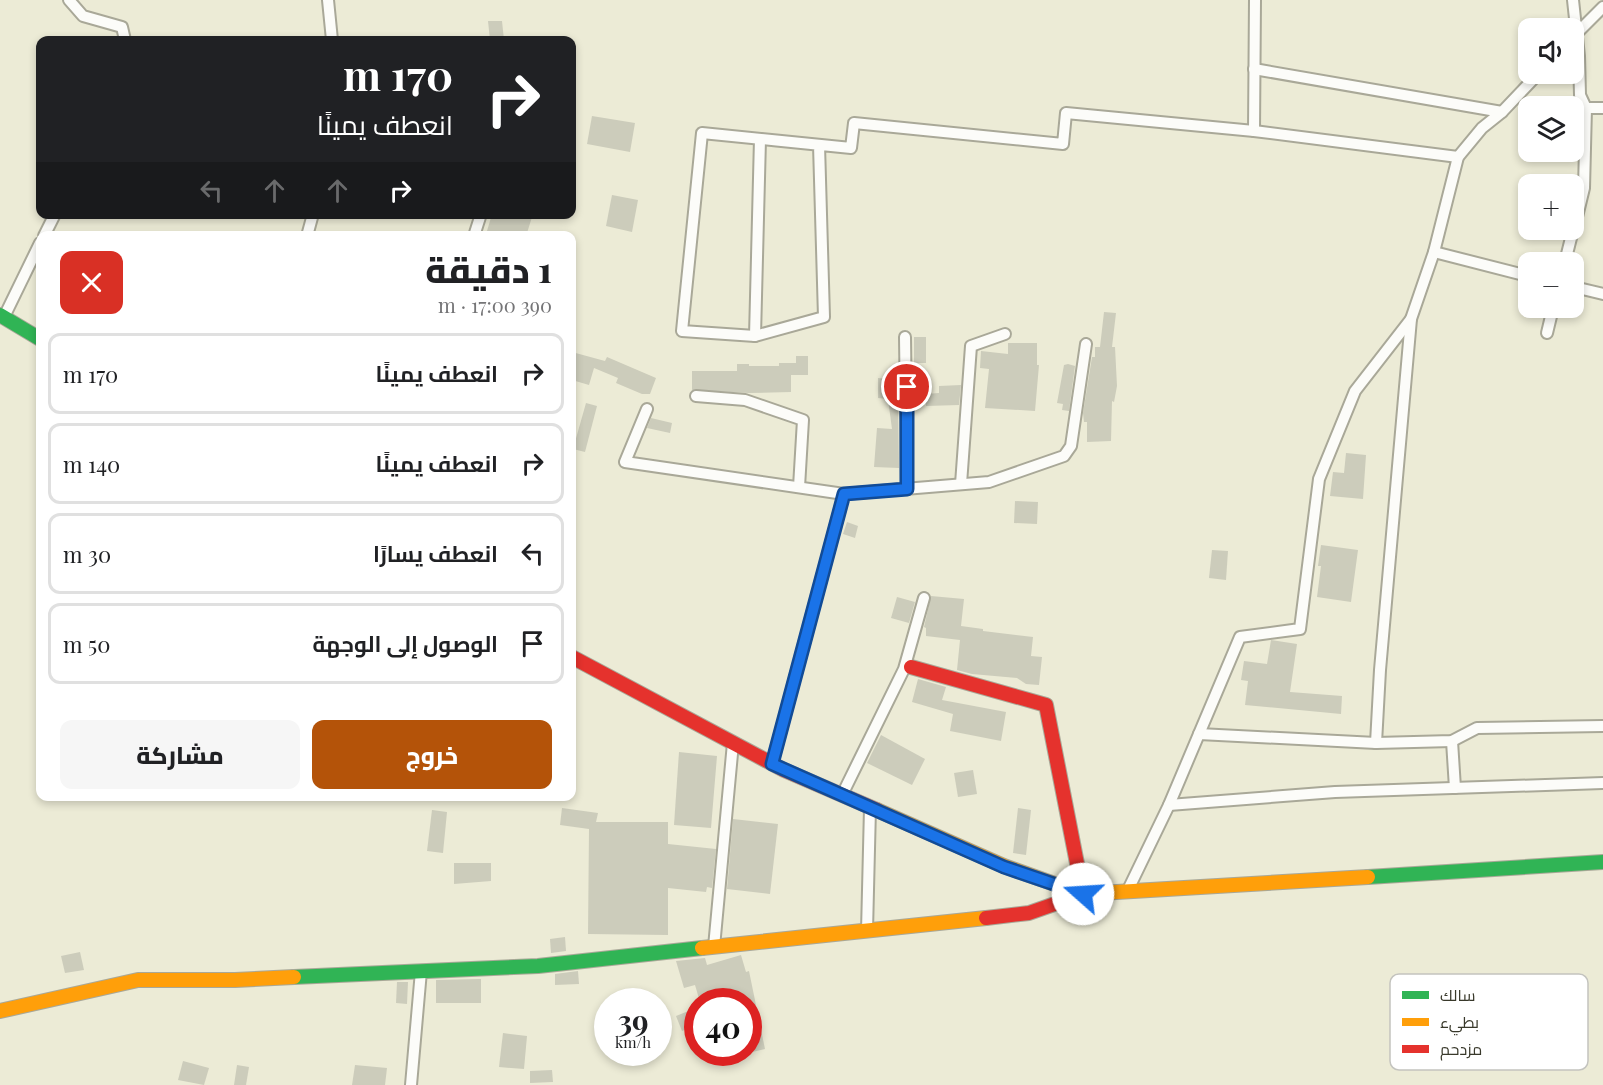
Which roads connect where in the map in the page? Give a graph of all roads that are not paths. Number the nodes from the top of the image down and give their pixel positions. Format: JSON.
{"nodes":[{"id":1,"x":69,"y":0,"type":"edge"},
{"id":2,"x":328,"y":0,"type":"edge"},
{"id":3,"x":1255,"y":0,"type":"edge"},
{"id":4,"x":1573,"y":0,"type":"edge"},
{"id":5,"x":1603,"y":7,"type":"edge"},
{"id":6,"x":1574,"y":18,"type":"edge"},
{"id":7,"x":1584,"y":26,"type":"edge"},
{"id":8,"x":124,"y":36,"type":"edge"},
{"id":9,"x":332,"y":36,"type":"edge"},
{"id":10,"x":1254,"y":69,"type":"junction"},
{"id":11,"x":1529,"y":84,"type":"edge"},
{"id":12,"x":1579,"y":84,"type":"edge"},
{"id":13,"x":1586,"y":108,"type":"junction"},
{"id":14,"x":1603,"y":108,"type":"edge"},
{"id":15,"x":1502,"y":112,"type":"junction"},
{"id":16,"x":1254,"y":131,"type":"junction"},
{"id":17,"x":760,"y":139,"type":"junction"},
{"id":18,"x":819,"y":145,"type":"junction"},
{"id":19,"x":1458,"y":157,"type":"junction"},
{"id":20,"x":1584,"y":188,"type":"edge"},
{"id":21,"x":36,"y":251,"type":"edge"},
{"id":22,"x":1434,"y":252,"type":"junction"},
{"id":23,"x":1518,"y":273,"type":"edge"},
{"id":24,"x":1584,"y":289,"type":"edge"},
{"id":25,"x":1603,"y":294,"type":"edge"},
{"id":26,"x":2,"y":316,"type":"edge"},
{"id":27,"x":1551,"y":318,"type":"edge"},
{"id":28,"x":1411,"y":319,"type":"junction"},
{"id":29,"x":1547,"y":333,"type":"dead end"},
{"id":30,"x":1005,"y":334,"type":"dead end"},
{"id":31,"x":755,"y":336,"type":"junction"},
{"id":32,"x":36,"y":337,"type":"edge"},
{"id":33,"x":905,"y":337,"type":"dead end"},
{"id":34,"x":1086,"y":344,"type":"dead end"},
{"id":35,"x":696,"y":396,"type":"dead end"},
{"id":36,"x":647,"y":410,"type":"dead end"},
{"id":37,"x":961,"y":484,"type":"junction"},
{"id":38,"x":799,"y":487,"type":"junction"},
{"id":39,"x":907,"y":489,"type":"junction"},
{"id":40,"x":844,"y":494,"type":"junction"},
{"id":41,"x":924,"y":598,"type":"dead end"},
{"id":42,"x":576,"y":659,"type":"edge"},
{"id":43,"x":911,"y":667,"type":"dead end"},
{"id":44,"x":1603,"y":726,"type":"edge"},
{"id":45,"x":1199,"y":734,"type":"junction"},
{"id":46,"x":1452,"y":741,"type":"junction"},
{"id":47,"x":734,"y":743,"type":"junction"},
{"id":48,"x":1376,"y":743,"type":"junction"},
{"id":49,"x":772,"y":764,"type":"junction"},
{"id":50,"x":1603,"y":783,"type":"edge"},
{"id":51,"x":1455,"y":788,"type":"junction"},
{"id":52,"x":842,"y":795,"type":"junction"},
{"id":53,"x":1169,"y":805,"type":"junction"},
{"id":54,"x":870,"y":808,"type":"junction"},
{"id":55,"x":1603,"y":862,"type":"edge"},
{"id":56,"x":1127,"y":892,"type":"junction"},
{"id":57,"x":1083,"y":894,"type":"junction"},
{"id":58,"x":867,"y":930,"type":"junction"},
{"id":59,"x":714,"y":947,"type":"junction"},
{"id":60,"x":421,"y":971,"type":"junction"},
{"id":61,"x":1,"y":1008,"type":"edge"},
{"id":62,"x":411,"y":1085,"type":"edge"}],
"edges":[{"from":1,"to":8,"type":"street"},
{"from":2,"to":9,"type":"street"},
{"from":3,"to":10,"type":"street"},
{"from":4,"to":6,"type":"street"},
{"from":5,"to":7,"type":"street"},
{"from":10,"to":15,"type":"street"},
{"from":10,"to":16,"type":"street"},
{"from":11,"to":15,"type":"street"},
{"from":12,"to":13,"type":"street"},
{"from":13,"to":14,"type":"street"},
{"from":13,"to":20,"type":"street"},
{"from":15,"to":19,"type":"street"},
{"from":16,"to":18,"type":"street"},
{"from":16,"to":19,"type":"street"},
{"from":17,"to":18,"type":"street"},
{"from":17,"to":31,"type":"street"},
{"from":17,"to":31,"type":"street"},
{"from":18,"to":31,"type":"street"},
{"from":19,"to":22,"type":"street"},
{"from":21,"to":26,"type":"street"},
{"from":22,"to":23,"type":"street"},
{"from":22,"to":28,"type":"street"},
{"from":24,"to":25,"type":"street"},
{"from":26,"to":32,"type":"street"},
{"from":27,"to":29,"type":"street"},
{"from":28,"to":45,"type":"street"},
{"from":28,"to":48,"type":"street"},
{"from":30,"to":37,"type":"street"},
{"from":33,"to":39,"type":"street"},
{"from":34,"to":37,"type":"street"},
{"from":35,"to":38,"type":"street"},
{"from":36,"to":38,"type":"street"},
{"from":37,"to":39,"type":"street"},
{"from":38,"to":40,"type":"street"},
{"from":39,"to":40,"type":"street"},
{"from":40,"to":49,"type":"street"},
{"from":41,"to":52,"type":"street"},
{"from":42,"to":47,"type":"street"},
{"from":43,"to":57,"type":"street"},
{"from":44,"to":46,"type":"street"},
{"from":45,"to":48,"type":"street"},
{"from":45,"to":53,"type":"street"},
{"from":46,"to":48,"type":"street"},
{"from":46,"to":51,"type":"street"},
{"from":47,"to":49,"type":"street"},
{"from":47,"to":59,"type":"street"},
{"from":49,"to":52,"type":"street"},
{"from":50,"to":51,"type":"street"},
{"from":51,"to":53,"type":"street"},
{"from":52,"to":54,"type":"street"},
{"from":53,"to":56,"type":"street"},
{"from":54,"to":57,"type":"street"},
{"from":54,"to":58,"type":"street"},
{"from":55,"to":56,"type":"street"},
{"from":56,"to":57,"type":"street"},
{"from":57,"to":58,"type":"street"},
{"from":58,"to":59,"type":"street"},
{"from":59,"to":60,"type":"street"},
{"from":60,"to":61,"type":"street"},
{"from":60,"to":62,"type":"street"}]}
